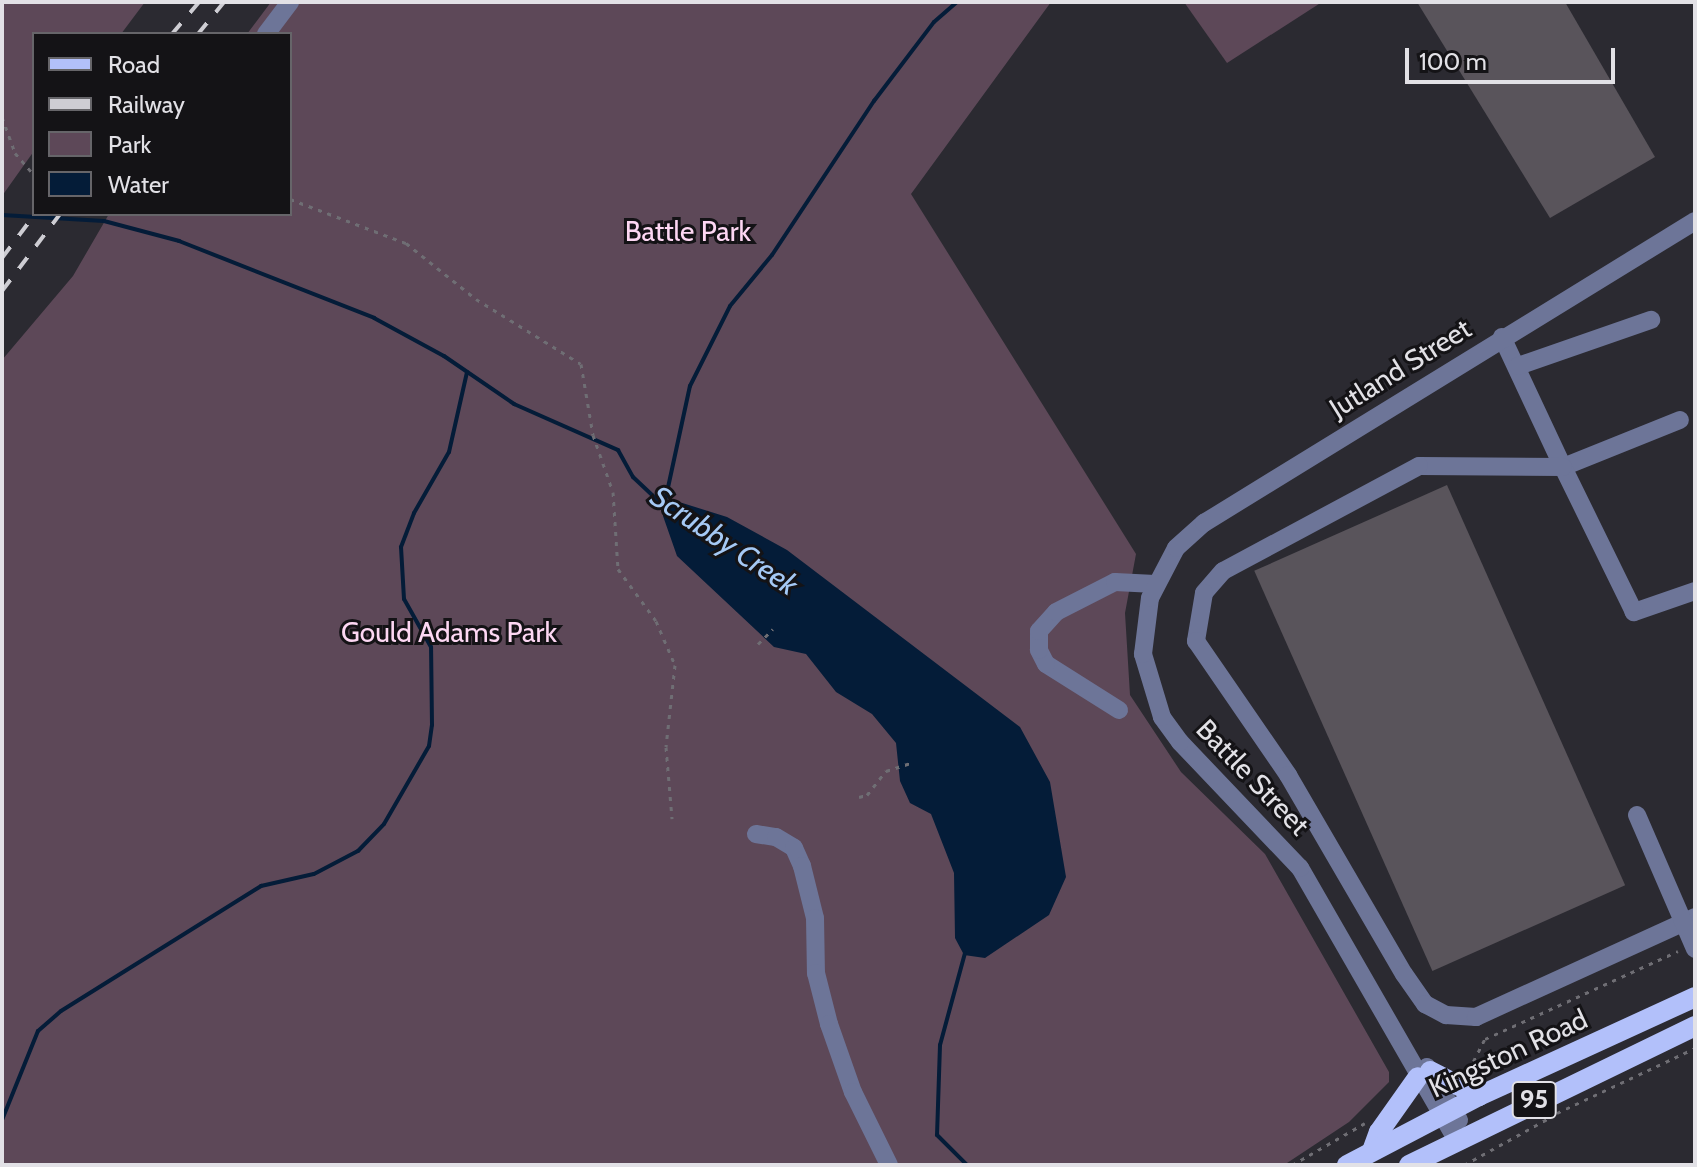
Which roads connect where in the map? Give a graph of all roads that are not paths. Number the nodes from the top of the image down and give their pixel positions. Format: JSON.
{"nodes":[{"id":1,"x":290,"y":2,"type":"edge"},
{"id":2,"x":268,"y":32,"type":"edge"},
{"id":3,"x":1695,"y":221,"type":"edge"},
{"id":4,"x":1651,"y":320,"type":"dead end"},
{"id":5,"x":1502,"y":337,"type":"junction"},
{"id":6,"x":1518,"y":366,"type":"junction"},
{"id":7,"x":1680,"y":420,"type":"dead end"},
{"id":8,"x":1563,"y":467,"type":"junction"},
{"id":9,"x":1155,"y":584,"type":"junction"},
{"id":10,"x":1695,"y":591,"type":"edge"},
{"id":11,"x":1119,"y":710,"type":"dead end"},
{"id":12,"x":1637,"y":815,"type":"dead end"},
{"id":13,"x":756,"y":834,"type":"dead end"},
{"id":14,"x":1689,"y":920,"type":"edge"},
{"id":15,"x":1694,"y":947,"type":"edge"},
{"id":16,"x":1695,"y":997,"type":"edge"},
{"id":17,"x":1695,"y":1026,"type":"edge"},
{"id":18,"x":1424,"y":1074,"type":"junction"},
{"id":19,"x":1479,"y":1096,"type":"junction"},
{"id":20,"x":1448,"y":1112,"type":"junction"},
{"id":21,"x":1461,"y":1136,"type":"junction"},
{"id":22,"x":1372,"y":1151,"type":"junction"},
{"id":23,"x":889,"y":1165,"type":"edge"},
{"id":24,"x":1347,"y":1165,"type":"edge"},
{"id":25,"x":1409,"y":1165,"type":"edge"}],
"edges":[{"from":1,"to":2,"type":"street"},
{"from":3,"to":5,"type":"street","name":"Jutland Street"},
{"from":4,"to":6,"type":"street"},
{"from":5,"to":6,"type":"street"},
{"from":5,"to":9,"type":"street","name":"Jutland Street"},
{"from":6,"to":8,"type":"street"},
{"from":7,"to":8,"type":"street"},
{"from":8,"to":10,"type":"street"},
{"from":8,"to":14,"type":"street"},
{"from":9,"to":11,"type":"street"},
{"from":9,"to":18,"type":"street","name":"Battle Street"},
{"from":12,"to":14,"type":"street"},
{"from":13,"to":23,"type":"street"},
{"from":14,"to":15,"type":"street"},
{"from":16,"to":19,"type":"main road","name":"Kingston Road","number":"95"},
{"from":17,"to":21,"type":"main road","name":"Kingston Road","number":"95"},
{"from":18,"to":19,"type":"main road"},
{"from":18,"to":20,"type":"street","name":"Battle Street"},
{"from":18,"to":22,"type":"main road"},
{"from":19,"to":20,"type":"main road","name":"Kingston Road","number":"95"},
{"from":20,"to":21,"type":"street","name":"Battle Street"},
{"from":20,"to":22,"type":"main road","name":"Kingston Road","number":"95"},
{"from":21,"to":25,"type":"main road","name":"Kingston Road","number":"95"},
{"from":22,"to":24,"type":"main road","name":"Kingston Road","number":"95"}]}
